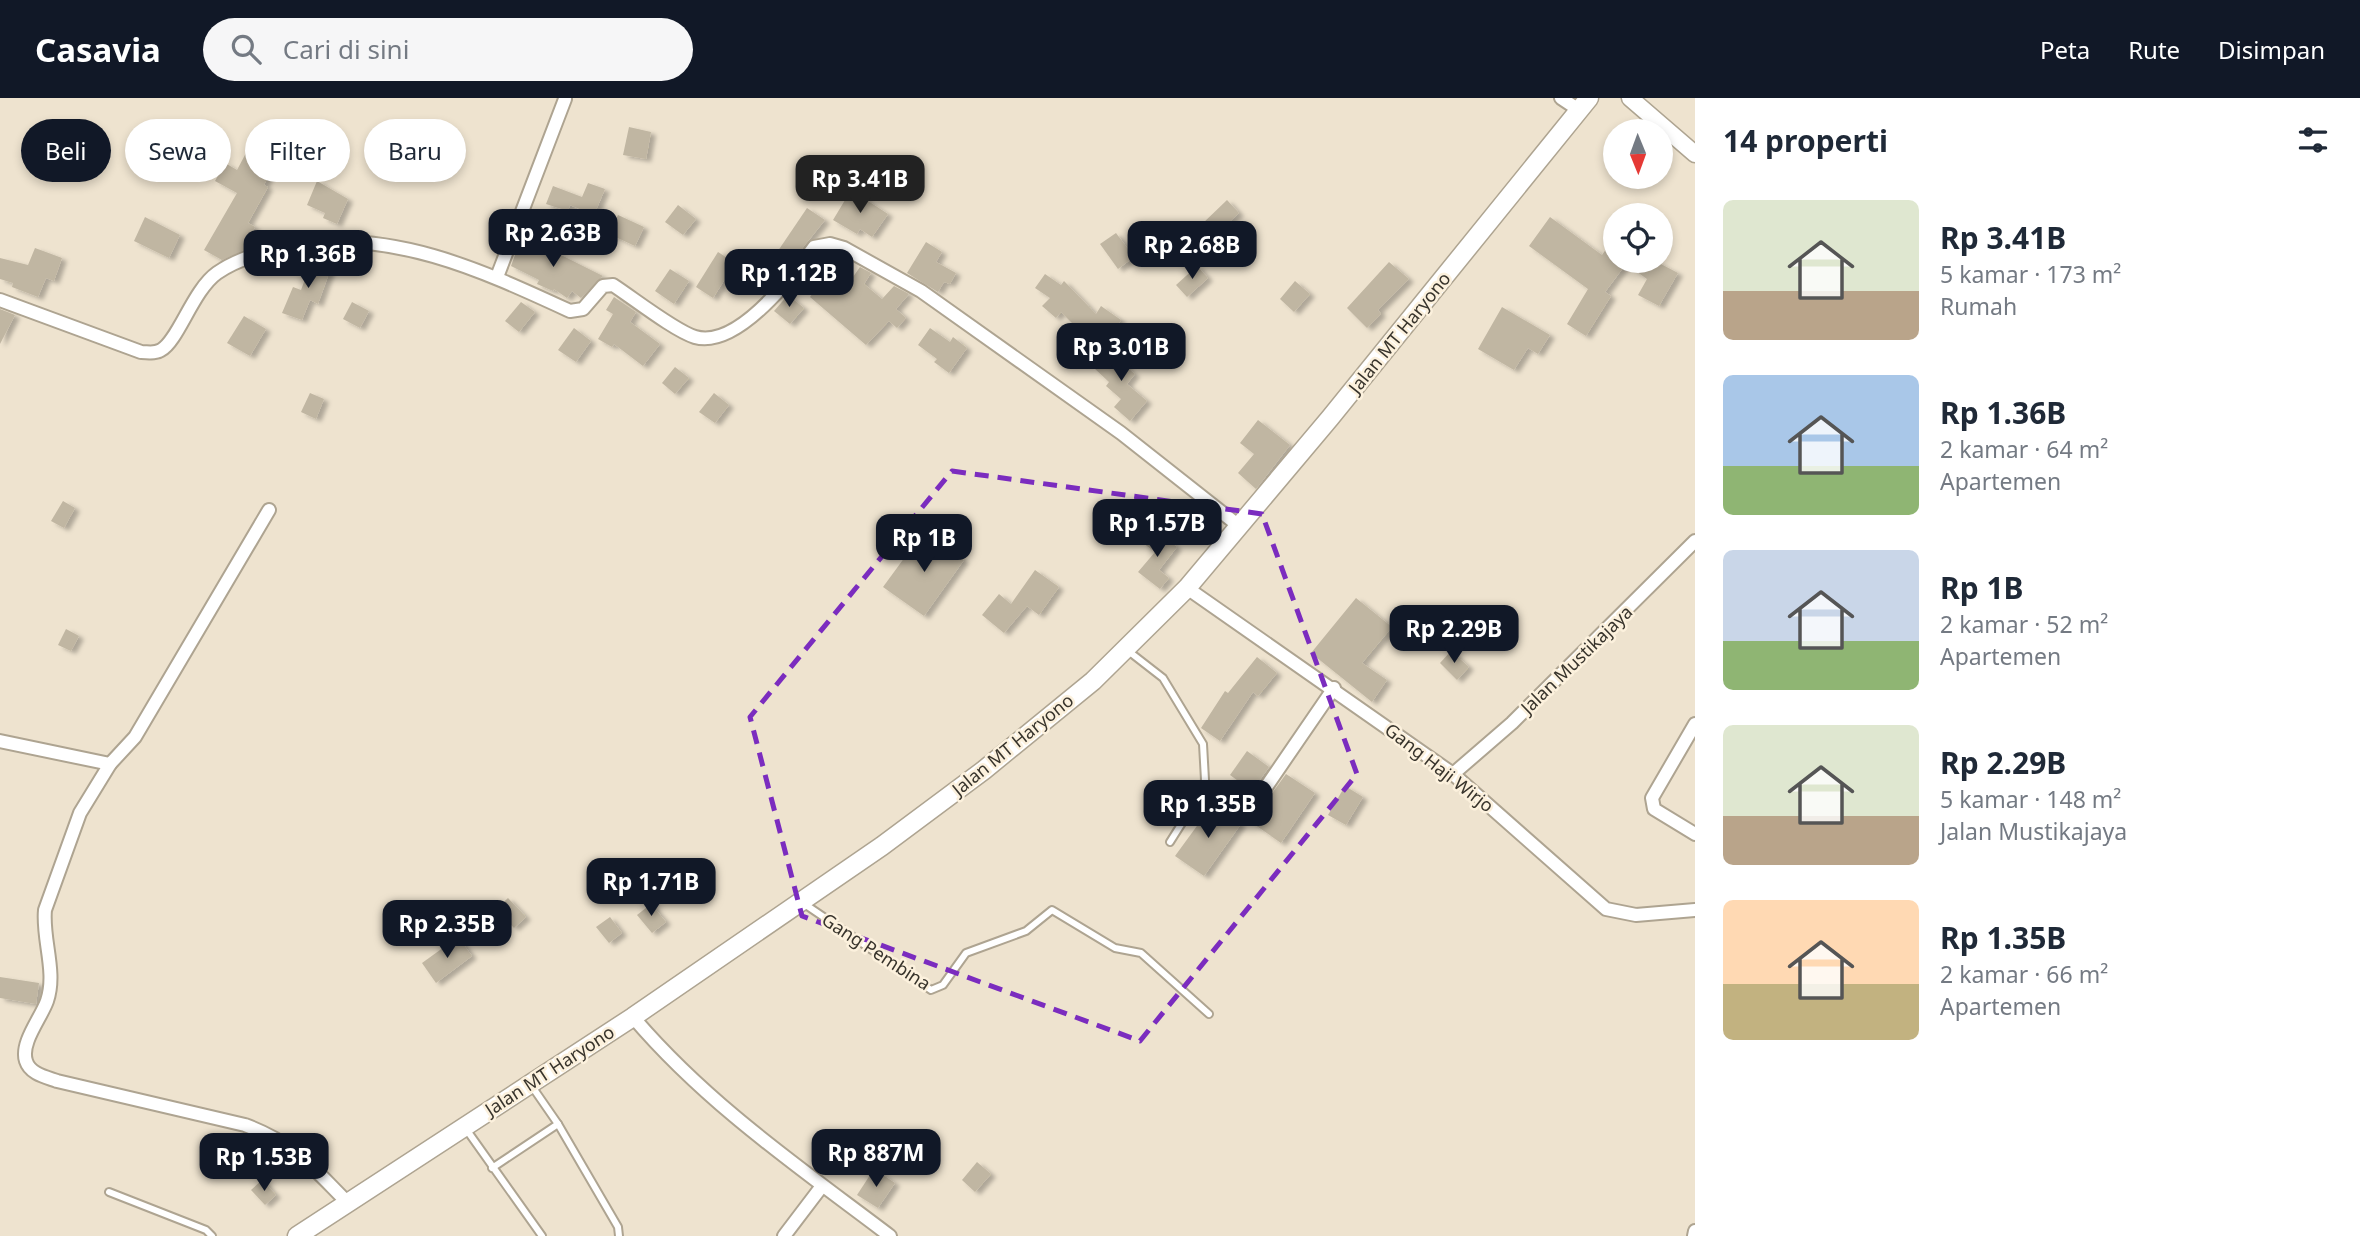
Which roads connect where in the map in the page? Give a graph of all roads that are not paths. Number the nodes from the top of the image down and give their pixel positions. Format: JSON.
{"nodes":[{"id":1,"x":1562,"y":98,"type":"edge"},
{"id":2,"x":1630,"y":98,"type":"edge"},
{"id":3,"x":565,"y":99,"type":"edge"},
{"id":4,"x":1584,"y":104,"type":"edge"},
{"id":5,"x":1695,"y":154,"type":"edge"},
{"id":6,"x":497,"y":277,"type":"junction"},
{"id":7,"x":0,"y":300,"type":"edge"},
{"id":8,"x":269,"y":510,"type":"dead end"},
{"id":9,"x":1239,"y":526,"type":"junction"},
{"id":10,"x":1695,"y":541,"type":"edge"},
{"id":11,"x":1187,"y":588,"type":"junction"},
{"id":12,"x":1125,"y":649,"type":"junction"},
{"id":13,"x":1334,"y":688,"type":"junction"},
{"id":14,"x":1695,"y":724,"type":"edge"},
{"id":15,"x":0,"y":741,"type":"edge"},
{"id":16,"x":110,"y":764,"type":"junction"},
{"id":17,"x":1453,"y":774,"type":"junction"},
{"id":18,"x":1251,"y":810,"type":"dead end"},
{"id":19,"x":1695,"y":834,"type":"edge"},
{"id":20,"x":1170,"y":842,"type":"dead end"},
{"id":21,"x":800,"y":901,"type":"junction"},
{"id":22,"x":1695,"y":910,"type":"edge"},
{"id":23,"x":1209,"y":1014,"type":"dead end"},
{"id":24,"x":633,"y":1017,"type":"junction"},
{"id":25,"x":531,"y":1084,"type":"junction"},
{"id":26,"x":558,"y":1125,"type":"junction"},
{"id":27,"x":465,"y":1127,"type":"junction"},
{"id":28,"x":492,"y":1168,"type":"junction"},
{"id":29,"x":822,"y":1186,"type":"junction"},
{"id":30,"x":109,"y":1192,"type":"dead end"},
{"id":31,"x":348,"y":1203,"type":"junction"},
{"id":32,"x":299,"y":1235,"type":"edge"},
{"id":33,"x":212,"y":1236,"type":"edge"},
{"id":34,"x":542,"y":1236,"type":"edge"},
{"id":35,"x":619,"y":1236,"type":"edge"},
{"id":36,"x":784,"y":1236,"type":"edge"},
{"id":37,"x":890,"y":1236,"type":"edge"}],
"edges":[{"from":1,"to":4,"type":"street"},
{"from":2,"to":5,"type":"street"},
{"from":3,"to":6,"type":"street"},
{"from":4,"to":9,"type":"main road","name":"Jalan MT Haryono"},
{"from":6,"to":7,"type":"street"},
{"from":6,"to":9,"type":"street"},
{"from":8,"to":16,"type":"street"},
{"from":9,"to":11,"type":"main road","name":"Jalan MT Haryono"},
{"from":10,"to":17,"type":"street","name":"Jalan Mustikajaya"},
{"from":11,"to":12,"type":"main road","name":"Jalan MT Haryono"},
{"from":11,"to":13,"type":"street","name":"Gang Haji Wirjo"},
{"from":12,"to":20,"type":"lane"},
{"from":12,"to":21,"type":"main road","name":"Jalan MT Haryono"},
{"from":13,"to":17,"type":"street","name":"Gang Haji Wirjo"},
{"from":13,"to":18,"type":"street"},
{"from":14,"to":19,"type":"street"},
{"from":15,"to":16,"type":"street"},
{"from":16,"to":31,"type":"street"},
{"from":17,"to":22,"type":"street","name":"Gang Haji Wirjo"},
{"from":21,"to":23,"type":"lane","name":"Gang Pembina"},
{"from":21,"to":24,"type":"main road","name":"Jalan MT Haryono"},
{"from":24,"to":25,"type":"main road","name":"Jalan MT Haryono"},
{"from":24,"to":29,"type":"street"},
{"from":25,"to":26,"type":"lane"},
{"from":25,"to":27,"type":"main road","name":"Jalan MT Haryono"},
{"from":26,"to":28,"type":"lane"},
{"from":26,"to":35,"type":"lane"},
{"from":27,"to":28,"type":"lane"},
{"from":27,"to":31,"type":"main road","name":"Jalan MT Haryono"},
{"from":28,"to":34,"type":"lane"},
{"from":29,"to":36,"type":"street"},
{"from":29,"to":37,"type":"street"},
{"from":30,"to":33,"type":"lane"},
{"from":31,"to":32,"type":"main road","name":"Jalan MT Haryono"}]}
